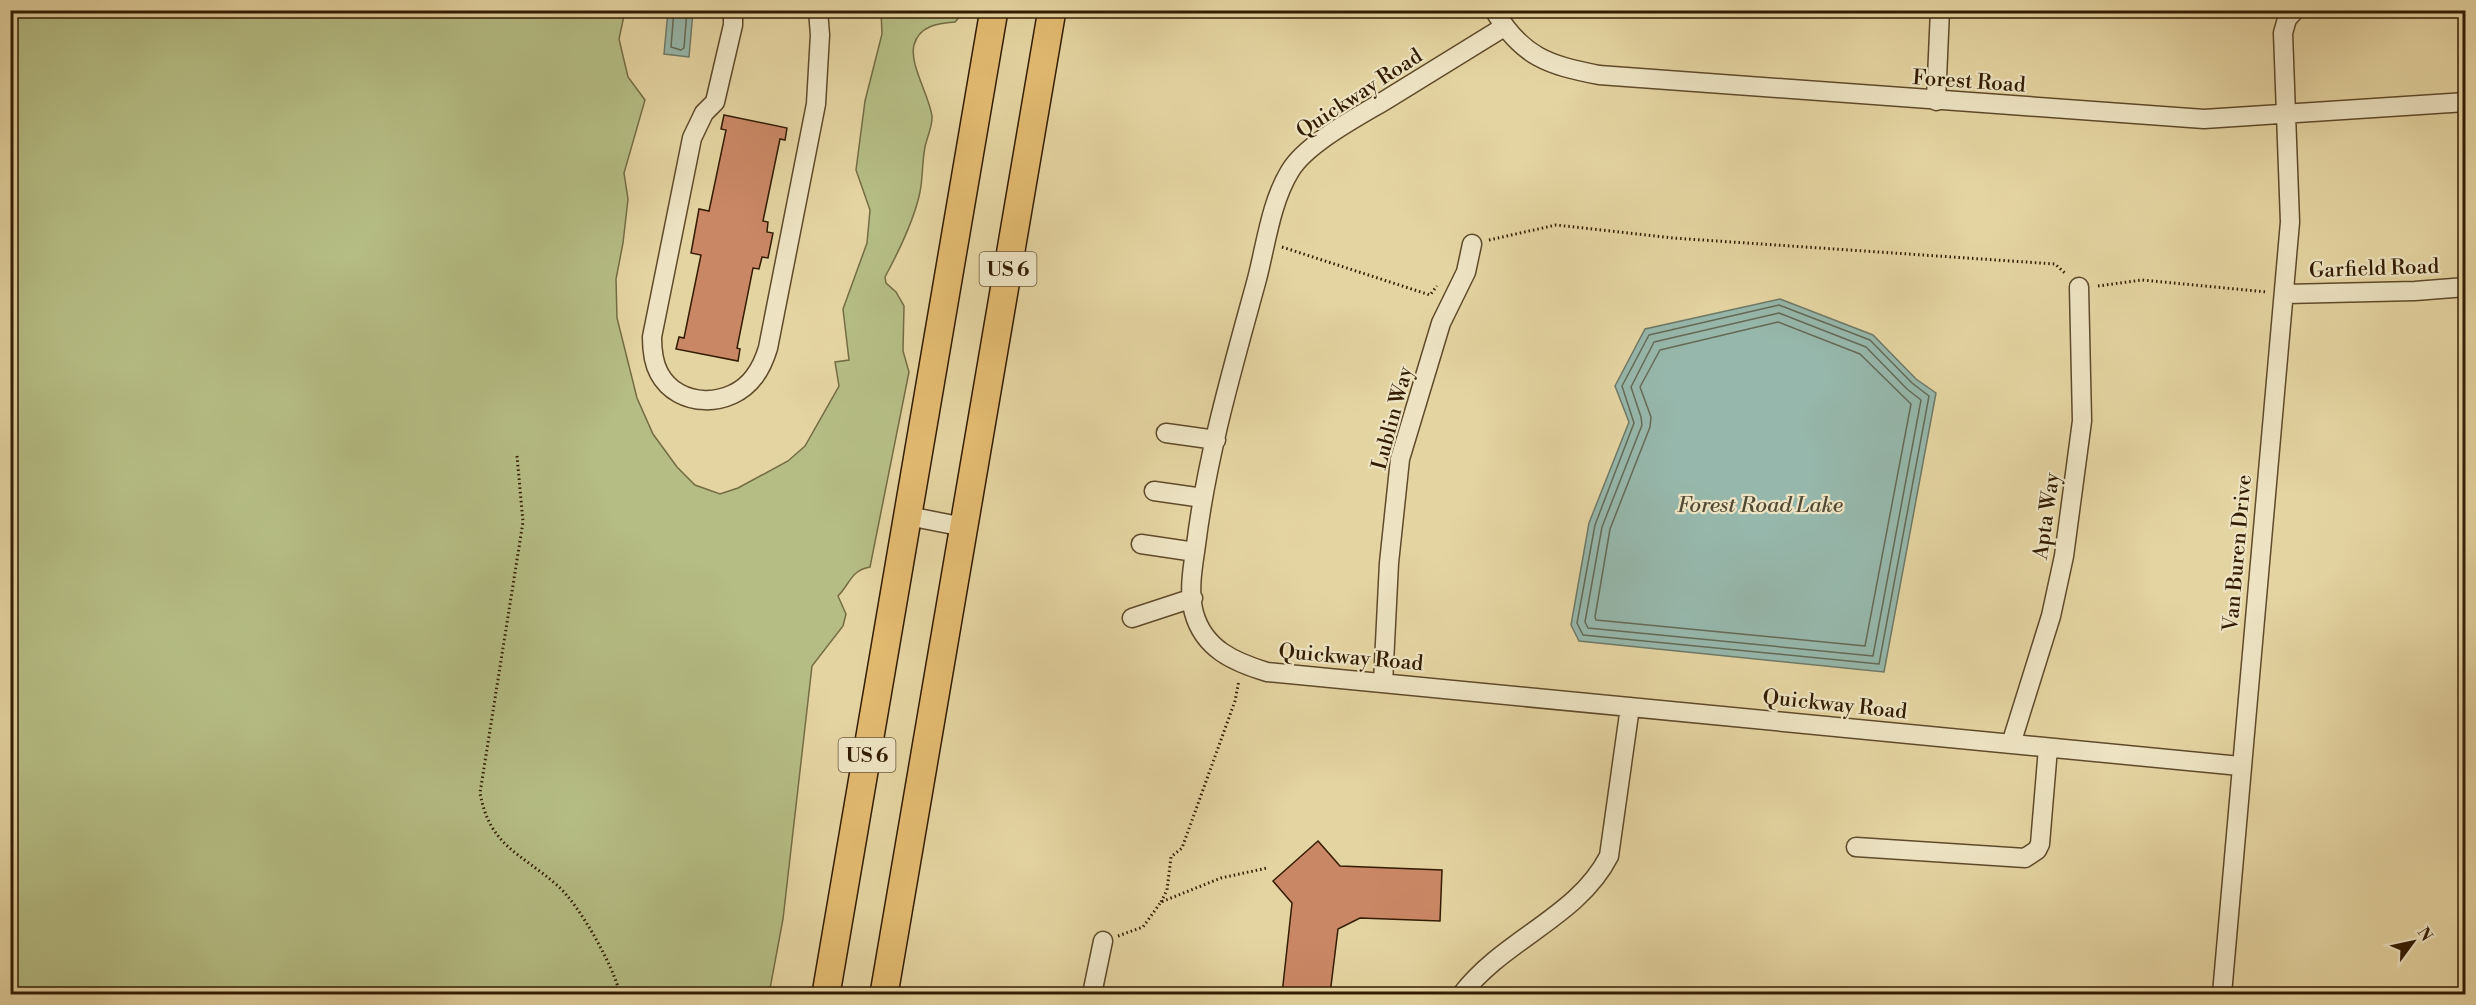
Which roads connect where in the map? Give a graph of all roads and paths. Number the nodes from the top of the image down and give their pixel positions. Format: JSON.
{"nodes":[{"id":1,"x":733,"y":10,"type":"edge"},
{"id":2,"x":818,"y":10,"type":"edge"},
{"id":3,"x":994,"y":10,"type":"edge"},
{"id":4,"x":1052,"y":10,"type":"edge"},
{"id":5,"x":1494,"y":10,"type":"edge"},
{"id":6,"x":1940,"y":10,"type":"edge"},
{"id":7,"x":2295,"y":10,"type":"edge"},
{"id":8,"x":1504,"y":27,"type":"junction"},
{"id":9,"x":1936,"y":101,"type":"junction"},
{"id":10,"x":2466,"y":102,"type":"edge"},
{"id":11,"x":2287,"y":115,"type":"junction"},
{"id":12,"x":1266,"y":243,"type":"junction"},
{"id":13,"x":1472,"y":243,"type":"joint"},
{"id":14,"x":1444,"y":278,"type":"dead end"},
{"id":15,"x":2079,"y":287,"type":"junction"},
{"id":16,"x":2466,"y":287,"type":"edge"},
{"id":17,"x":2284,"y":294,"type":"junction"},
{"id":18,"x":1166,"y":433,"type":"dead end"},
{"id":19,"x":1216,"y":440,"type":"junction"},
{"id":20,"x":517,"y":456,"type":"dead end"},
{"id":21,"x":1154,"y":491,"type":"dead end"},
{"id":22,"x":1203,"y":498,"type":"junction"},
{"id":23,"x":908,"y":516,"type":"junction"},
{"id":24,"x":964,"y":527,"type":"junction"},
{"id":25,"x":1141,"y":544,"type":"dead end"},
{"id":26,"x":1195,"y":552,"type":"junction"},
{"id":27,"x":1193,"y":598,"type":"junction"},
{"id":28,"x":1132,"y":618,"type":"dead end"},
{"id":29,"x":1242,"y":664,"type":"junction"},
{"id":30,"x":1383,"y":683,"type":"junction"},
{"id":31,"x":1630,"y":707,"type":"junction"},
{"id":32,"x":2011,"y":744,"type":"junction"},
{"id":33,"x":2048,"y":748,"type":"junction"},
{"id":34,"x":2240,"y":766,"type":"junction"},
{"id":35,"x":1856,"y":847,"type":"dead end"},
{"id":36,"x":1267,"y":868,"type":"dead end"},
{"id":37,"x":1161,"y":902,"type":"junction"},
{"id":38,"x":1103,"y":941,"type":"joint"},
{"id":39,"x":620,"y":994,"type":"edge"},
{"id":40,"x":826,"y":994,"type":"edge"},
{"id":41,"x":884,"y":994,"type":"edge"},
{"id":42,"x":1092,"y":994,"type":"edge"},
{"id":43,"x":1462,"y":994,"type":"edge"},
{"id":44,"x":2222,"y":994,"type":"edge"}],
"edges":[{"from":1,"to":2,"type":"street"},
{"from":3,"to":23,"type":"highway","number":"US 6"},
{"from":4,"to":24,"type":"highway","number":"US 6"},
{"from":5,"to":8,"type":"street","name":"Forest Road"},
{"from":6,"to":9,"type":"street"},
{"from":7,"to":11,"type":"street","name":"Van Buren Drive"},
{"from":8,"to":9,"type":"street","name":"Forest Road"},
{"from":8,"to":12,"type":"street","name":"Quickway Road"},
{"from":9,"to":11,"type":"street","name":"Forest Road"},
{"from":10,"to":11,"type":"street","name":"Forest Road"},
{"from":11,"to":17,"type":"street","name":"Van Buren Drive"},
{"from":12,"to":14,"type":"path"},
{"from":12,"to":19,"type":"street","name":"Quickway Road"},
{"from":13,"to":15,"type":"path"},
{"from":13,"to":30,"type":"street","name":"Lublin Way"},
{"from":15,"to":17,"type":"path"},
{"from":15,"to":32,"type":"street","name":"Apta Way"},
{"from":16,"to":17,"type":"street","name":"Garfield Road"},
{"from":17,"to":34,"type":"street","name":"Van Buren Drive"},
{"from":18,"to":19,"type":"street"},
{"from":19,"to":22,"type":"street","name":"Quickway Road"},
{"from":20,"to":39,"type":"path"},
{"from":21,"to":22,"type":"street"},
{"from":22,"to":26,"type":"street","name":"Quickway Road"},
{"from":23,"to":24,"type":"street"},
{"from":23,"to":40,"type":"highway","number":"US 6"},
{"from":24,"to":41,"type":"highway","number":"US 6"},
{"from":25,"to":26,"type":"street"},
{"from":26,"to":27,"type":"street","name":"Quickway Road"},
{"from":27,"to":28,"type":"street"},
{"from":27,"to":29,"type":"street","name":"Quickway Road"},
{"from":29,"to":30,"type":"street","name":"Quickway Road"},
{"from":29,"to":37,"type":"path"},
{"from":30,"to":31,"type":"street","name":"Quickway Road"},
{"from":31,"to":32,"type":"street","name":"Quickway Road"},
{"from":31,"to":43,"type":"street"},
{"from":32,"to":33,"type":"street","name":"Quickway Road"},
{"from":33,"to":34,"type":"street","name":"Quickway Road"},
{"from":33,"to":35,"type":"street"},
{"from":34,"to":44,"type":"street","name":"Van Buren Drive"},
{"from":36,"to":37,"type":"path"},
{"from":37,"to":38,"type":"path"},
{"from":38,"to":42,"type":"street"}]}
